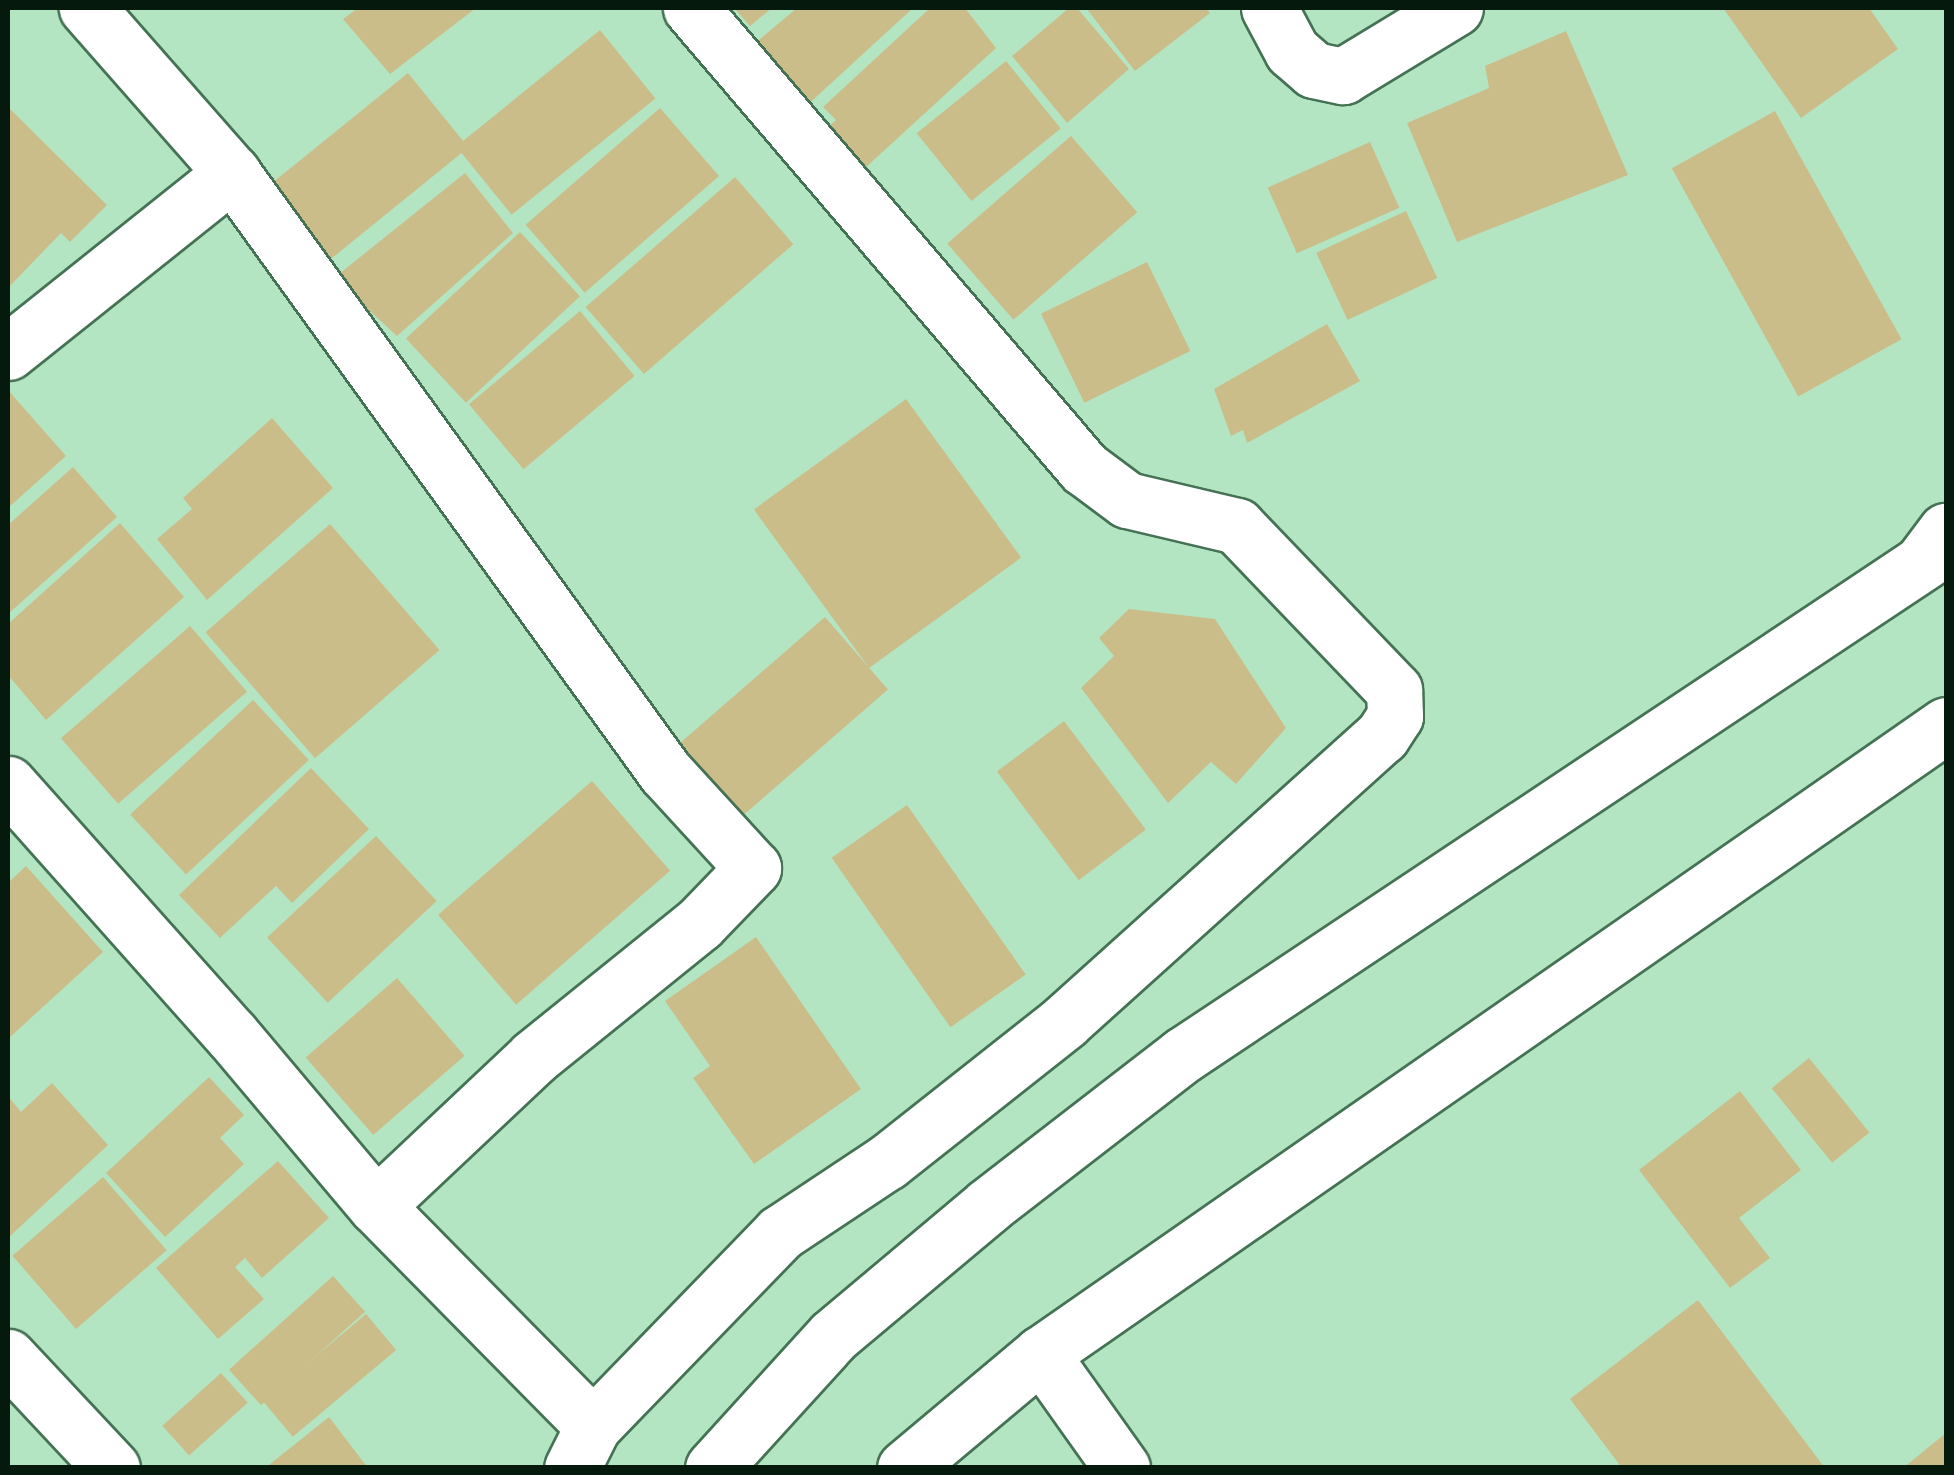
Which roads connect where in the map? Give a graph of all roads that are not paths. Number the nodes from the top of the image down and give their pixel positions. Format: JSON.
{"nodes":[{"id":1,"x":87,"y":8,"type":"edge"},
{"id":2,"x":691,"y":8,"type":"edge"},
{"id":3,"x":1269,"y":8,"type":"edge"},
{"id":4,"x":1455,"y":8,"type":"edge"},
{"id":5,"x":232,"y":172,"type":"junction"},
{"id":6,"x":8,"y":352,"type":"edge"},
{"id":7,"x":1939,"y":546,"type":"edge"},
{"id":8,"x":1946,"y":725,"type":"edge"},
{"id":9,"x":13,"y":805,"type":"edge"},
{"id":10,"x":376,"y":1206,"type":"junction"},
{"id":11,"x":1041,"y":1354,"type":"junction"},
{"id":12,"x":10,"y":1361,"type":"edge"},
{"id":13,"x":582,"y":1446,"type":"edge"},
{"id":14,"x":112,"y":1468,"type":"edge"},
{"id":15,"x":713,"y":1468,"type":"edge"},
{"id":16,"x":905,"y":1468,"type":"edge"},
{"id":17,"x":1122,"y":1468,"type":"edge"}],
"edges":[{"from":1,"to":5,"type":"street"},
{"from":2,"to":13,"type":"street"},
{"from":3,"to":4,"type":"street"},
{"from":5,"to":6,"type":"street"},
{"from":5,"to":10,"type":"street"},
{"from":7,"to":15,"type":"street"},
{"from":8,"to":11,"type":"street"},
{"from":9,"to":10,"type":"street"},
{"from":10,"to":13,"type":"street"},
{"from":11,"to":16,"type":"street"},
{"from":11,"to":17,"type":"street"},
{"from":12,"to":14,"type":"street"}]}
